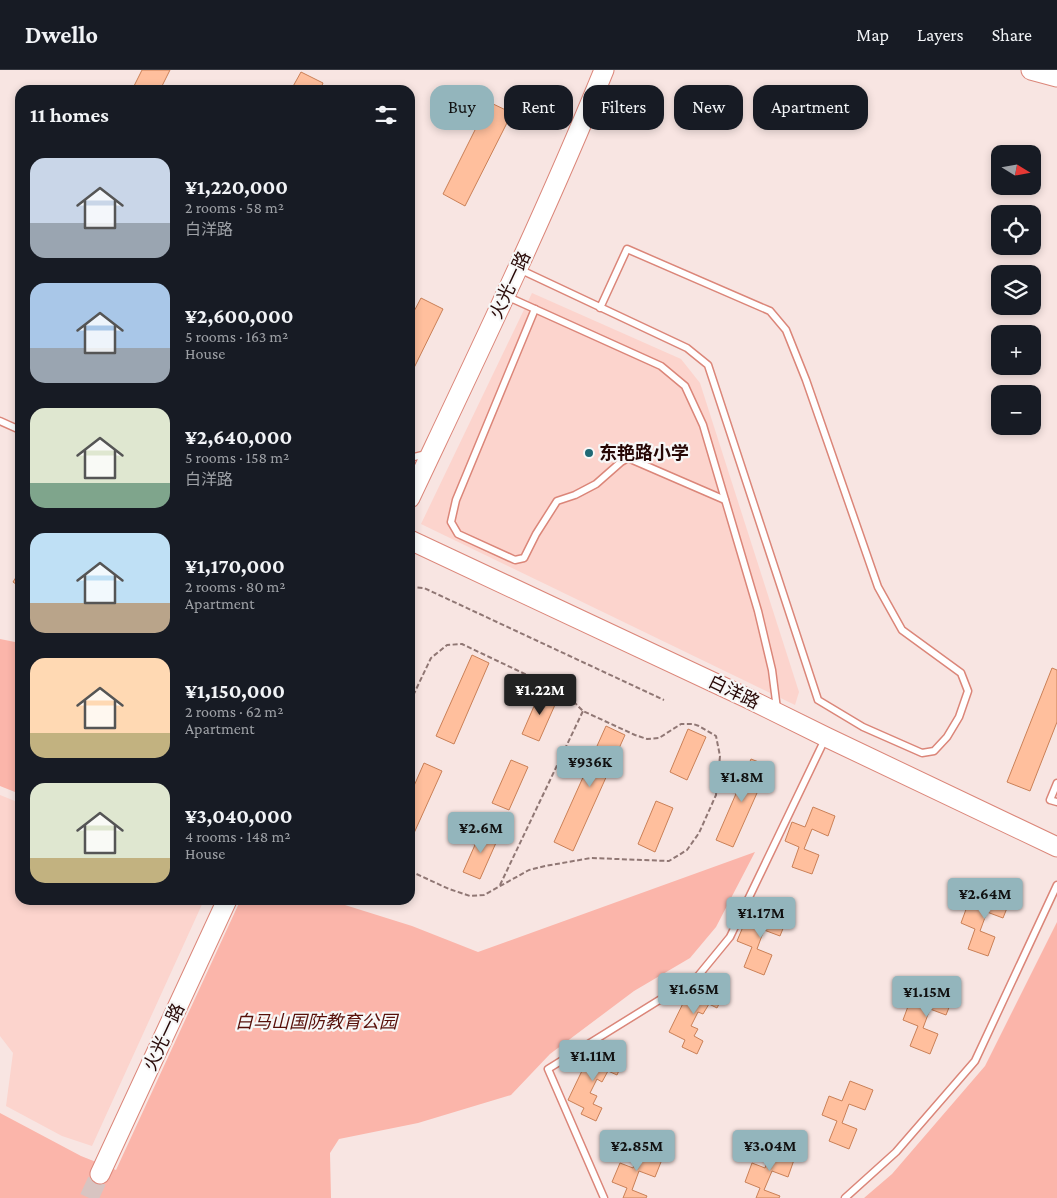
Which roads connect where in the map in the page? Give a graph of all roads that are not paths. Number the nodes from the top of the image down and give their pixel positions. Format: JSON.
{"nodes":[{"id":1,"x":604,"y":70,"type":"edge"},
{"id":2,"x":1031,"y":70,"type":"edge"},
{"id":3,"x":1057,"y":77,"type":"edge"},
{"id":4,"x":518,"y":269,"type":"junction"},
{"id":5,"x":505,"y":295,"type":"junction"},
{"id":6,"x":600,"y":308,"type":"junction"},
{"id":7,"x":535,"y":309,"type":"junction"},
{"id":8,"x":0,"y":420,"type":"edge"},
{"id":9,"x":15,"y":428,"type":"edge"},
{"id":10,"x":431,"y":453,"type":"junction"},
{"id":11,"x":415,"y":457,"type":"edge"},
{"id":12,"x":415,"y":487,"type":"edge"},
{"id":13,"x":725,"y":500,"type":"junction"},
{"id":14,"x":415,"y":542,"type":"edge"},
{"id":15,"x":778,"y":713,"type":"junction"},
{"id":16,"x":826,"y":738,"type":"junction"},
{"id":17,"x":1057,"y":783,"type":"edge"},
{"id":18,"x":1057,"y":802,"type":"edge"},
{"id":19,"x":1057,"y":847,"type":"edge"},
{"id":20,"x":1057,"y":885,"type":"edge"},
{"id":21,"x":225,"y":905,"type":"edge"},
{"id":22,"x":100,"y":1174,"type":"tunnel mouth"},
{"id":23,"x":604,"y":1198,"type":"edge"},
{"id":24,"x":845,"y":1198,"type":"edge"}],
"edges":[{"from":1,"to":4,"type":"street","name":"火光一路"},
{"from":2,"to":3,"type":"street"},
{"from":4,"to":5,"type":"street","name":"火光一路"},
{"from":4,"to":6,"type":"lane"},
{"from":5,"to":7,"type":"lane"},
{"from":5,"to":10,"type":"street","name":"火光一路"},
{"from":6,"to":6,"type":"lane"},
{"from":7,"to":13,"type":"lane"},
{"from":7,"to":13,"type":"lane"},
{"from":8,"to":9,"type":"lane"},
{"from":10,"to":11,"type":"lane"},
{"from":10,"to":12,"type":"street","name":"火光一路"},
{"from":13,"to":15,"type":"lane"},
{"from":14,"to":15,"type":"street","name":"白洋路"},
{"from":15,"to":16,"type":"street","name":"白洋路"},
{"from":16,"to":19,"type":"street","name":"白洋路"},
{"from":16,"to":23,"type":"lane"},
{"from":17,"to":18,"type":"lane"},
{"from":20,"to":24,"type":"lane"},
{"from":21,"to":22,"type":"street","name":"火光一路"}]}
